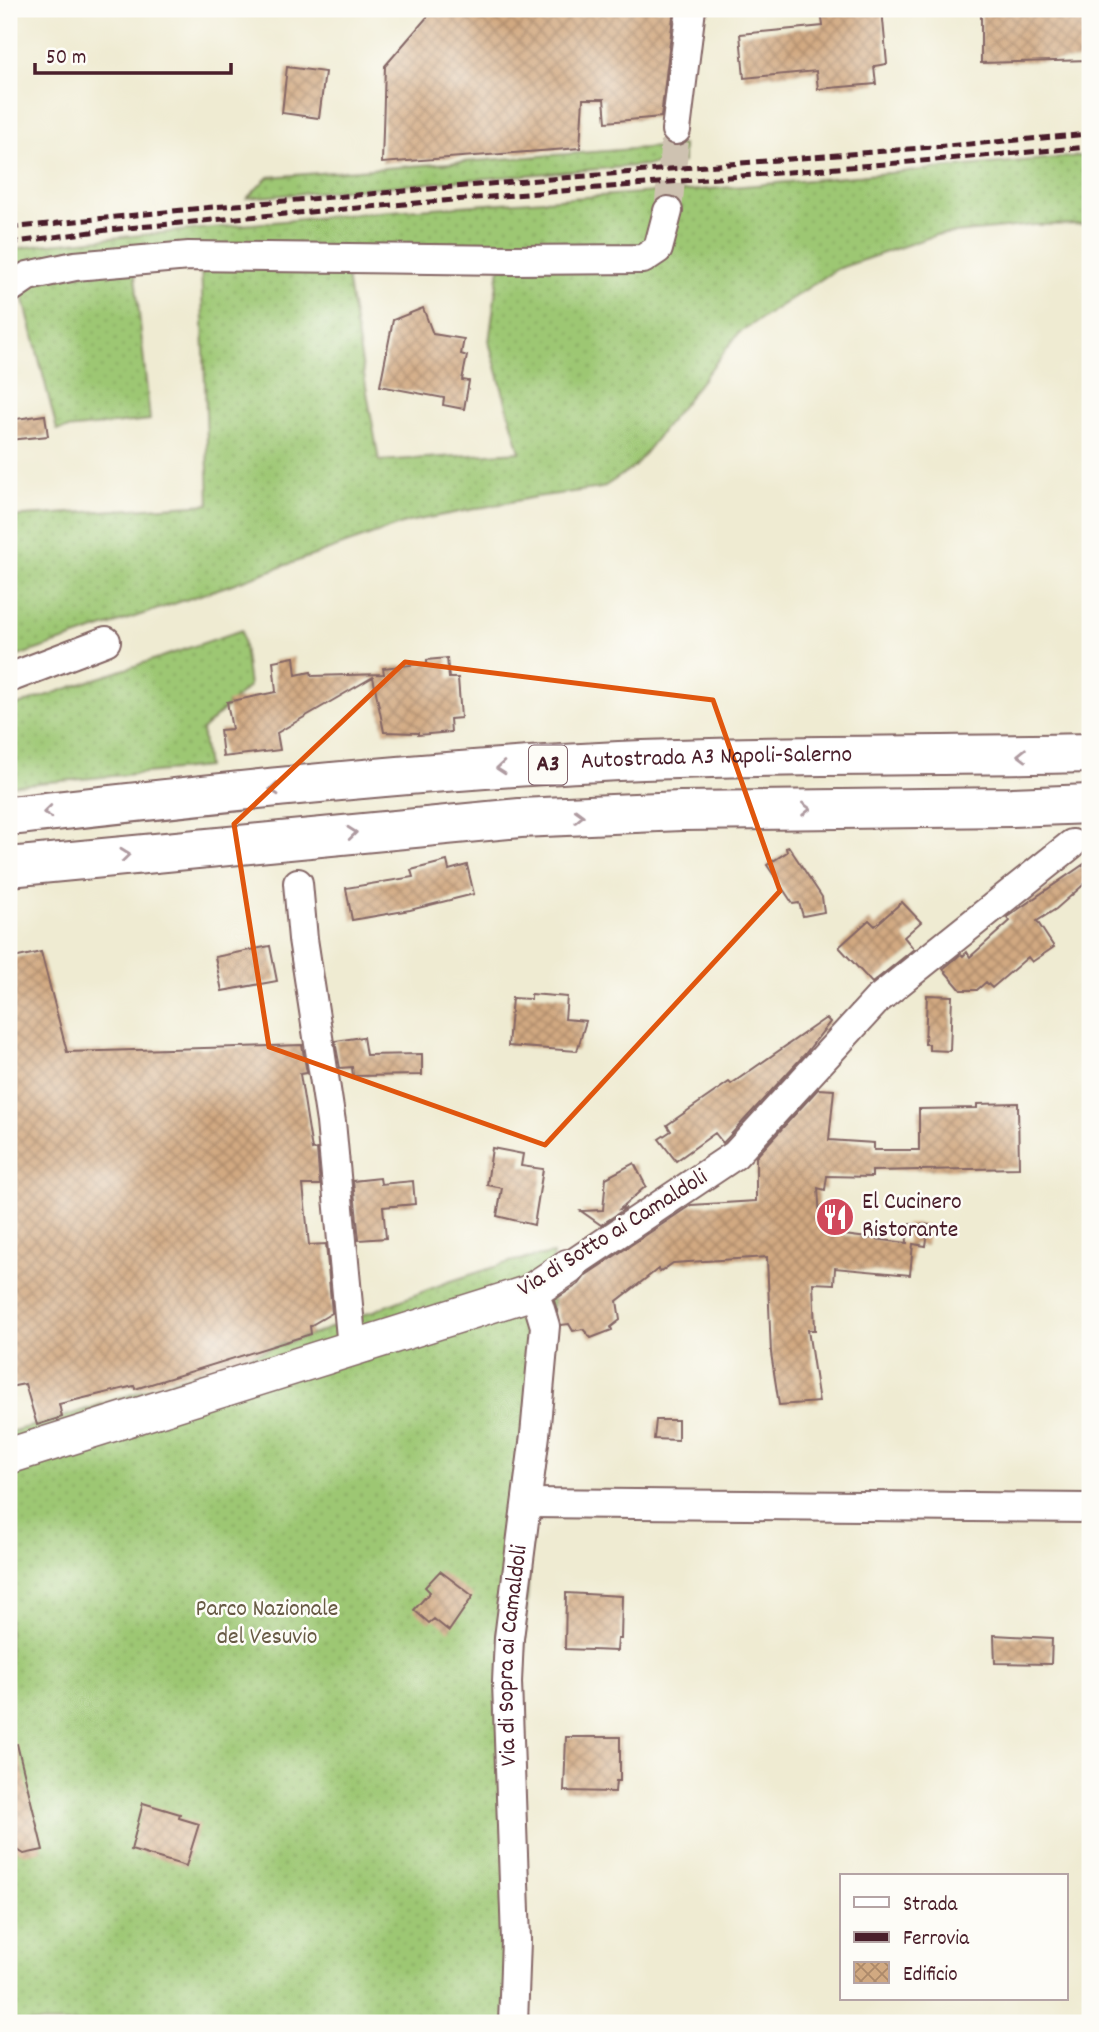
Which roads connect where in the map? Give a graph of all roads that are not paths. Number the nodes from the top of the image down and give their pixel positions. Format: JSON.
{"nodes":[{"id":1,"x":691,"y":9,"type":"edge"},
{"id":2,"x":676,"y":130,"type":"tunnel mouth"},
{"id":3,"x":668,"y":211,"type":"tunnel mouth"},
{"id":4,"x":9,"y":289,"type":"edge"},
{"id":5,"x":106,"y":640,"type":"dead end"},
{"id":6,"x":9,"y":678,"type":"edge"},
{"id":7,"x":1090,"y":753,"type":"edge"},
{"id":8,"x":1090,"y":804,"type":"edge"},
{"id":9,"x":9,"y":816,"type":"edge"},
{"id":10,"x":1072,"y":844,"type":"dead end"},
{"id":11,"x":9,"y":867,"type":"edge"},
{"id":12,"x":298,"y":883,"type":"dead end"},
{"id":13,"x":568,"y":1266,"type":"joint"},
{"id":14,"x":529,"y":1293,"type":"junction"},
{"id":15,"x":352,"y":1348,"type":"junction"},
{"id":16,"x":9,"y":1456,"type":"edge"},
{"id":17,"x":527,"y":1503,"type":"junction"},
{"id":18,"x":1090,"y":1508,"type":"edge"},
{"id":19,"x":513,"y":2023,"type":"edge"}],
"edges":[{"from":1,"to":2,"type":"street"},
{"from":3,"to":4,"type":"street"},
{"from":5,"to":6,"type":"street"},
{"from":7,"to":9,"type":"highway","name":"Autostrada A3 Napoli-Salerno","number":"A3","one_way":true},
{"from":11,"to":8,"type":"highway","name":"Autostrada A3 Napoli-Salerno","number":"A3","one_way":true},
{"from":10,"to":13,"type":"street","name":"Via di Sotto ai Camaldoli"},
{"from":12,"to":15,"type":"street"},
{"from":13,"to":14,"type":"street","name":"Via di Sotto ai Camaldoli"},
{"from":14,"to":15,"type":"street","name":"Via di Sotto ai Camaldoli"},
{"from":14,"to":17,"type":"street","name":"Via di Sopra ai Camaldoli"},
{"from":15,"to":16,"type":"street","name":"Via di Sotto ai Camaldoli"},
{"from":17,"to":18,"type":"street"},
{"from":17,"to":19,"type":"street","name":"Via di Sopra ai Camaldoli"}]}
